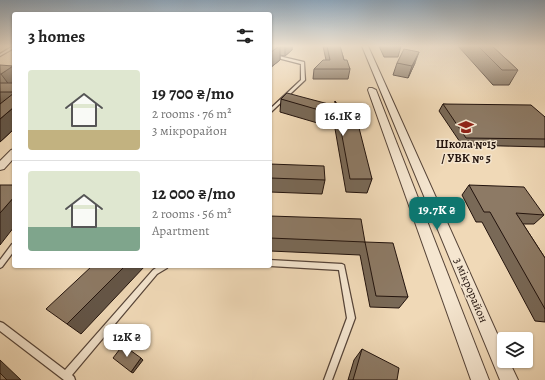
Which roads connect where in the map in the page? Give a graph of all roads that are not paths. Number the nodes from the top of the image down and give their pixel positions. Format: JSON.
{"nodes":[{"id":1,"x":303,"y":64,"type":"edge"},
{"id":2,"x":373,"y":64,"type":"edge"},
{"id":3,"x":372,"y":90,"type":"dead end"},
{"id":4,"x":272,"y":108,"type":"edge"},
{"id":5,"x":12,"y":154,"type":"edge"},
{"id":6,"x":12,"y":162,"type":"edge"},
{"id":7,"x":2,"y":165,"type":"edge"},
{"id":8,"x":12,"y":249,"type":"edge"},
{"id":9,"x":272,"y":263,"type":"edge"},
{"id":10,"x":0,"y":265,"type":"edge"},
{"id":11,"x":162,"y":268,"type":"edge"},
{"id":12,"x":0,"y":326,"type":"edge"},
{"id":13,"x":68,"y":377,"type":"edge"},
{"id":14,"x":328,"y":380,"type":"edge"},
{"id":15,"x":480,"y":380,"type":"edge"},
{"id":16,"x":509,"y":380,"type":"edge"}],
"edges":[{"from":1,"to":4,"type":"lane"},
{"from":2,"to":16,"type":"street","name":"3 мікрорайон"},
{"from":3,"to":15,"type":"street","name":"3 мікрорайон"},
{"from":5,"to":7,"type":"street"},
{"from":6,"to":7,"type":"lane"},
{"from":8,"to":10,"type":"lane"},
{"from":9,"to":14,"type":"lane"},
{"from":11,"to":13,"type":"lane"},
{"from":12,"to":13,"type":"lane"}]}
